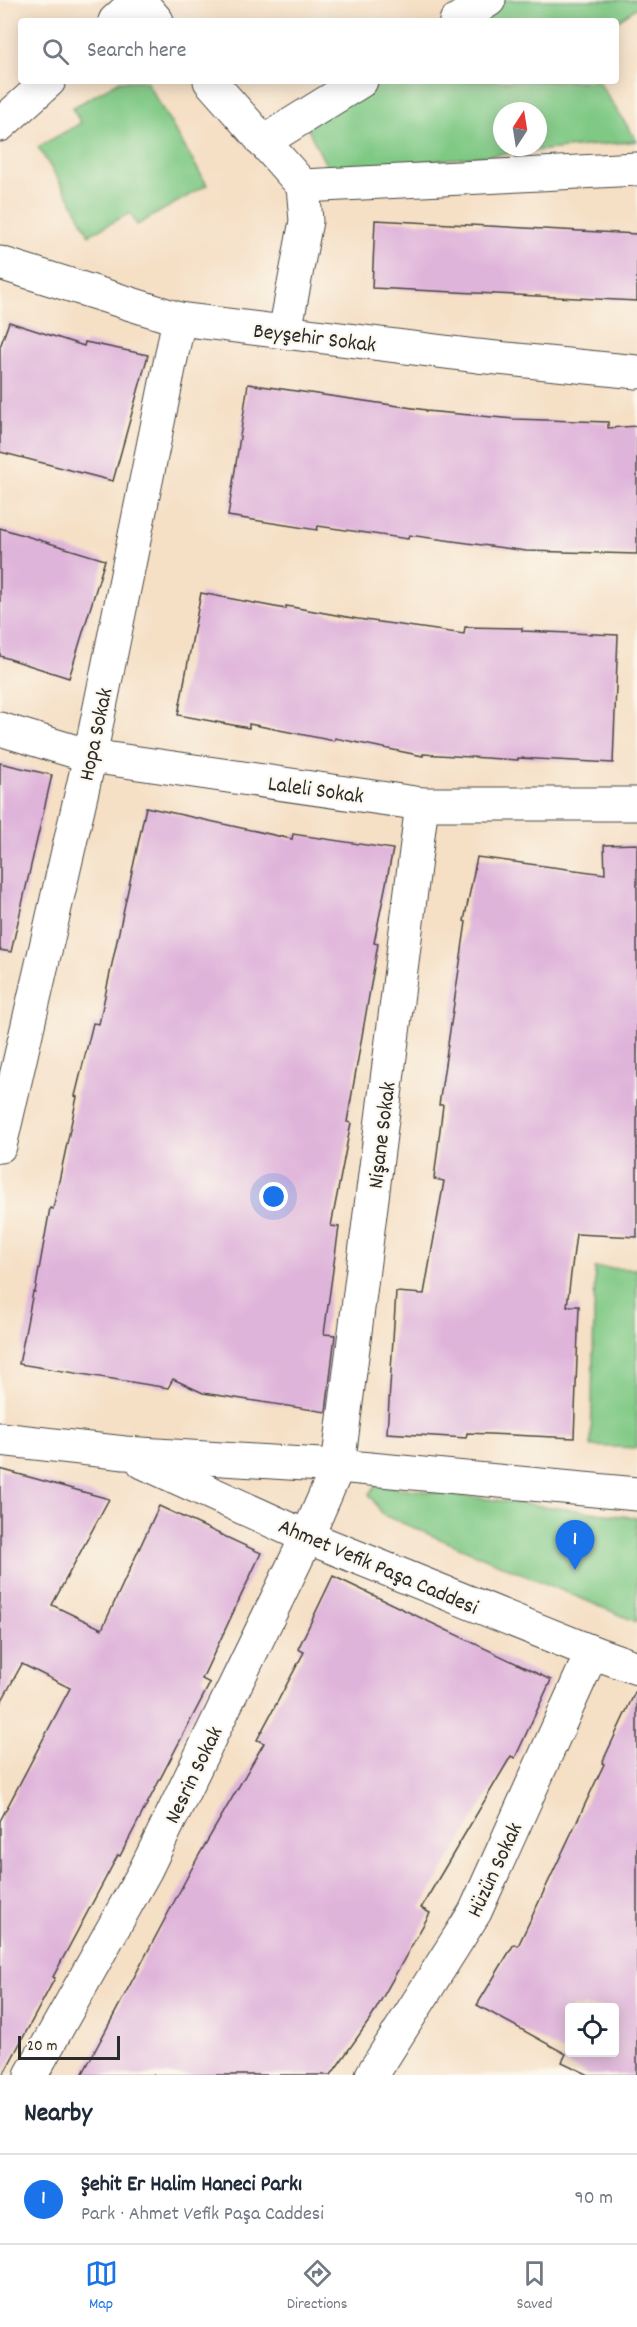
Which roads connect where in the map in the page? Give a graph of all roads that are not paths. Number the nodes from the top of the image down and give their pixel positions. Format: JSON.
{"nodes":[{"id":1,"x":138,"y":0,"type":"edge"},
{"id":2,"x":489,"y":0,"type":"edge"},
{"id":3,"x":118,"y":18,"type":"edge"},
{"id":4,"x":154,"y":18,"type":"edge"},
{"id":5,"x":461,"y":18,"type":"edge"},
{"id":6,"x":46,"y":84,"type":"edge"},
{"id":7,"x":213,"y":84,"type":"edge"},
{"id":8,"x":356,"y":84,"type":"edge"},
{"id":9,"x":0,"y":125,"type":"edge"},
{"id":10,"x":263,"y":142,"type":"junction"},
{"id":11,"x":637,"y":169,"type":"edge"},
{"id":12,"x":303,"y":186,"type":"junction"},
{"id":13,"x":0,"y":263,"type":"edge"},
{"id":14,"x":178,"y":319,"type":"junction"},
{"id":15,"x":285,"y":332,"type":"junction"},
{"id":16,"x":637,"y":372,"type":"edge"},
{"id":17,"x":0,"y":729,"type":"edge"},
{"id":18,"x":90,"y":756,"type":"junction"},
{"id":19,"x":422,"y":804,"type":"junction"},
{"id":20,"x":637,"y":804,"type":"edge"},
{"id":21,"x":0,"y":1146,"type":"edge"},
{"id":22,"x":0,"y":1439,"type":"edge"},
{"id":23,"x":125,"y":1453,"type":"junction"},
{"id":24,"x":338,"y":1466,"type":"junction"},
{"id":25,"x":637,"y":1494,"type":"edge"},
{"id":26,"x":307,"y":1537,"type":"junction"},
{"id":27,"x":592,"y":1652,"type":"junction"},
{"id":28,"x":637,"y":1668,"type":"edge"},
{"id":29,"x":31,"y":2075,"type":"edge"},
{"id":30,"x":372,"y":2075,"type":"edge"}],
"edges":[{"from":1,"to":3,"type":"street"},
{"from":1,"to":4,"type":"street"},
{"from":2,"to":5,"type":"street"},
{"from":6,"to":9,"type":"street"},
{"from":7,"to":10,"type":"street"},
{"from":8,"to":10,"type":"street"},
{"from":10,"to":12,"type":"street"},
{"from":11,"to":12,"type":"street"},
{"from":12,"to":15,"type":"street"},
{"from":13,"to":14,"type":"street","name":"Beyşehir Sokak"},
{"from":14,"to":15,"type":"street","name":"Beyşehir Sokak"},
{"from":14,"to":18,"type":"street","name":"Hopa Sokak"},
{"from":15,"to":16,"type":"street","name":"Beyşehir Sokak"},
{"from":17,"to":18,"type":"street","name":"Laleli Sokak"},
{"from":18,"to":19,"type":"street","name":"Laleli Sokak"},
{"from":18,"to":21,"type":"street","name":"Hopa Sokak"},
{"from":19,"to":20,"type":"street","name":"Laleli Sokak"},
{"from":19,"to":24,"type":"street","name":"Nişane Sokak"},
{"from":22,"to":23,"type":"street","name":"Ahmet Vefik Paşa Caddesi"},
{"from":23,"to":24,"type":"street","name":"Ahmet Vefik Paşa Caddesi"},
{"from":23,"to":26,"type":"street","name":"Ahmet Vefik Paşa Caddesi"},
{"from":24,"to":25,"type":"street","name":"Ahmet Vefik Paşa Caddesi"},
{"from":24,"to":26,"type":"street","name":"Nesrin Sokak"},
{"from":26,"to":27,"type":"street","name":"Ahmet Vefik Paşa Caddesi"},
{"from":26,"to":29,"type":"street","name":"Nesrin Sokak"},
{"from":27,"to":28,"type":"street","name":"Ahmet Vefik Paşa Caddesi"},
{"from":27,"to":30,"type":"street","name":"Hüzün Sokak"}]}
